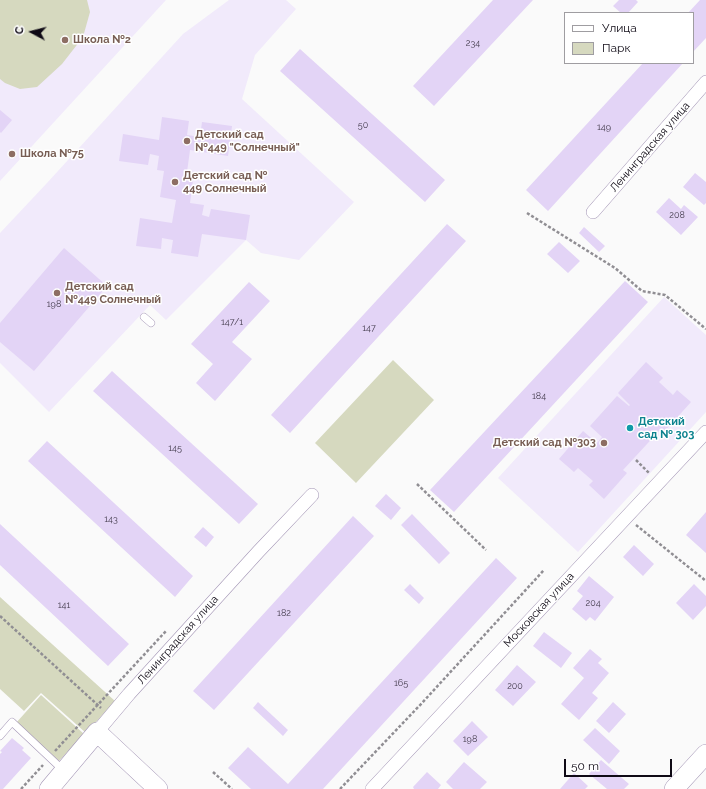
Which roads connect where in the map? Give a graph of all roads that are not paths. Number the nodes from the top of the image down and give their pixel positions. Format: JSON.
{"nodes":[{"id":1,"x":706,"y":82,"type":"edge"},
{"id":2,"x":593,"y":212,"type":"dead end"},
{"id":3,"x":144,"y":316,"type":"dead end"},
{"id":4,"x":151,"y":323,"type":"dead end"},
{"id":5,"x":703,"y":438,"type":"edge"},
{"id":6,"x":312,"y":495,"type":"dead end"},
{"id":7,"x":97,"y":732,"type":"junction"},
{"id":8,"x":0,"y":736,"type":"edge"},
{"id":9,"x":706,"y":754,"type":"edge"},
{"id":10,"x":64,"y":771,"type":"junction"},
{"id":11,"x":49,"y":789,"type":"edge"},
{"id":12,"x":158,"y":789,"type":"edge"},
{"id":13,"x":372,"y":789,"type":"edge"},
{"id":14,"x":674,"y":789,"type":"edge"}],
"edges":[{"from":1,"to":2,"type":"street","name":"Ленинградская улица"},
{"from":3,"to":4,"type":"lane"},
{"from":5,"to":13,"type":"street","name":"Московская улица"},
{"from":6,"to":7,"type":"street","name":"Ленинградская улица"},
{"from":7,"to":10,"type":"street","name":"Ленинградская улица"},
{"from":7,"to":12,"type":"street"},
{"from":8,"to":10,"type":"lane"},
{"from":9,"to":14,"type":"street"},
{"from":10,"to":11,"type":"street","name":"Ленинградская улица"}]}
